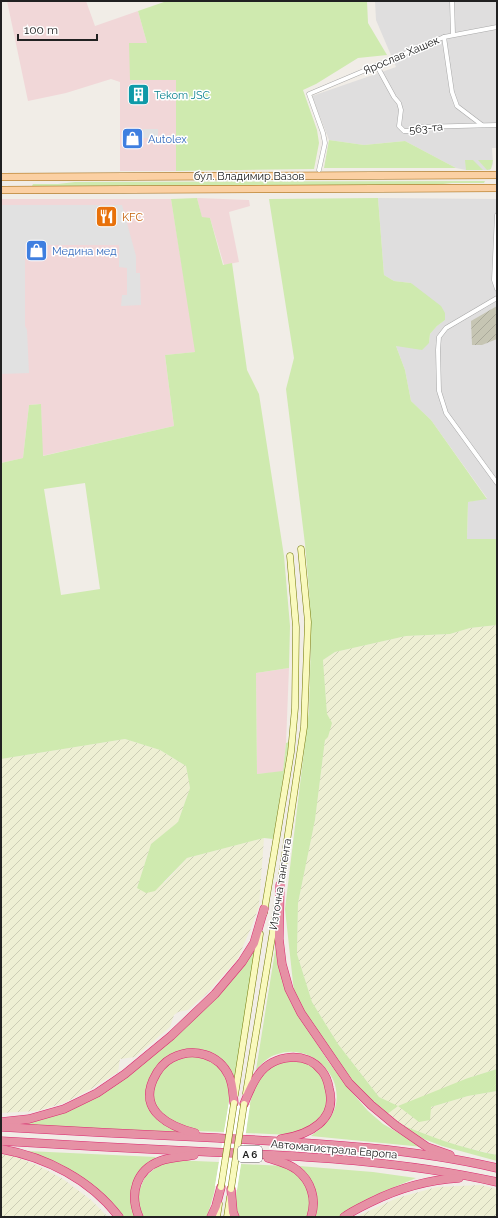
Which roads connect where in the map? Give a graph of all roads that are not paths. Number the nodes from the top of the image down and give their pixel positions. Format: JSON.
{"nodes":[{"id":1,"x":452,"y":1,"type":"edge"},
{"id":2,"x":497,"y":27,"type":"edge"},
{"id":3,"x":453,"y":34,"type":"junction"},
{"id":4,"x":444,"y":36,"type":"junction"},
{"id":5,"x":377,"y":66,"type":"junction"},
{"id":6,"x":482,"y":125,"type":"junction"},
{"id":7,"x":497,"y":125,"type":"edge"},
{"id":8,"x":320,"y":170,"type":"dead end"},
{"id":9,"x":497,"y":175,"type":"edge"},
{"id":10,"x":1,"y":177,"type":"edge"},
{"id":11,"x":497,"y":188,"type":"edge"},
{"id":12,"x":1,"y":190,"type":"edge"},
{"id":13,"x":497,"y":215,"type":"edge"},
{"id":14,"x":497,"y":289,"type":"edge"},
{"id":15,"x":497,"y":298,"type":"edge"},
{"id":16,"x":497,"y":483,"type":"edge"},
{"id":17,"x":301,"y":549,"type":"dead end"},
{"id":18,"x":290,"y":556,"type":"dead end"},
{"id":19,"x":280,"y":885,"type":"junction"},
{"id":20,"x":264,"y":909,"type":"junction"},
{"id":21,"x":234,"y":1103,"type":"junction"},
{"id":22,"x":244,"y":1104,"type":"junction"},
{"id":23,"x":1,"y":1122,"type":"edge"},
{"id":24,"x":1,"y":1127,"type":"edge"},
{"id":25,"x":216,"y":1138,"type":"junction"},
{"id":26,"x":266,"y":1140,"type":"junction"},
{"id":27,"x":1,"y":1141,"type":"edge"},
{"id":28,"x":1,"y":1149,"type":"edge"},
{"id":29,"x":213,"y":1152,"type":"junction"},
{"id":30,"x":255,"y":1154,"type":"junction"},
{"id":31,"x":485,"y":1165,"type":"junction"},
{"id":32,"x":497,"y":1168,"type":"edge"},
{"id":33,"x":484,"y":1179,"type":"junction"},
{"id":34,"x":497,"y":1182,"type":"edge"},
{"id":35,"x":221,"y":1187,"type":"junction"},
{"id":36,"x":231,"y":1189,"type":"junction"},
{"id":37,"x":119,"y":1217,"type":"edge"},
{"id":38,"x":139,"y":1217,"type":"edge"},
{"id":39,"x":211,"y":1217,"type":"edge"},
{"id":40,"x":217,"y":1217,"type":"edge"},
{"id":41,"x":227,"y":1217,"type":"edge"},
{"id":42,"x":235,"y":1217,"type":"edge"},
{"id":43,"x":311,"y":1217,"type":"edge"},
{"id":44,"x":344,"y":1217,"type":"edge"}],
"edges":[{"from":1,"to":3,"type":"street"},
{"from":2,"to":3,"type":"street","name":"Ярослав Хашек"},
{"from":3,"to":4,"type":"street","name":"Ярослав Хашек"},
{"from":4,"to":5,"type":"street","name":"Ярослав Хашек"},
{"from":4,"to":6,"type":"street"},
{"from":5,"to":6,"type":"street","name":"563-та"},
{"from":5,"to":8,"type":"street","name":"Ярослав Хашек"},
{"from":6,"to":7,"type":"street","name":"563-та"},
{"from":9,"to":10,"type":"main road","name":"бул. Владимир Вазов"},
{"from":11,"to":12,"type":"main road","name":"бул. Владимир Вазов"},
{"from":13,"to":14,"type":"street"},
{"from":15,"to":16,"type":"street"},
{"from":17,"to":19,"type":"street","name":"Източна тангента"},
{"from":18,"to":20,"type":"street","name":"Източна тангента"},
{"from":19,"to":22,"type":"street","name":"Източна тангента"},
{"from":19,"to":31,"type":"highway"},
{"from":20,"to":21,"type":"street","name":"Източна тангента"},
{"from":20,"to":23,"type":"highway"},
{"from":21,"to":25,"type":"highway"},
{"from":21,"to":35,"type":"street","name":"Източна тангента","bridge":true},
{"from":22,"to":26,"type":"highway"},
{"from":22,"to":36,"type":"street","name":"Източна тангента","bridge":true},
{"from":24,"to":25,"type":"highway","name":"Автомагистрала Европа","number":"A 6"},
{"from":25,"to":26,"type":"highway","name":"Автомагистрала Европа","number":"A 6"},
{"from":26,"to":31,"type":"highway","name":"Автомагистрала Европа","number":"A 6"},
{"from":27,"to":29,"type":"highway","name":"Автомагистрала Европа","number":"A 6"},
{"from":28,"to":37,"type":"highway"},
{"from":29,"to":30,"type":"highway","name":"Автомагистрала Европа","number":"A 6"},
{"from":29,"to":38,"type":"highway"},
{"from":30,"to":33,"type":"highway","name":"Автомагистрала Европа","number":"A 6"},
{"from":30,"to":43,"type":"highway"},
{"from":31,"to":32,"type":"highway","name":"Автомагистрала Европа","number":"A 6"},
{"from":33,"to":34,"type":"highway","name":"Автомагистрала Европа","number":"A 6"},
{"from":33,"to":44,"type":"highway"},
{"from":35,"to":39,"type":"highway"},
{"from":35,"to":40,"type":"street","name":"Източна тангента"},
{"from":36,"to":41,"type":"street","name":"Източна тангента"},
{"from":36,"to":42,"type":"highway"}]}
